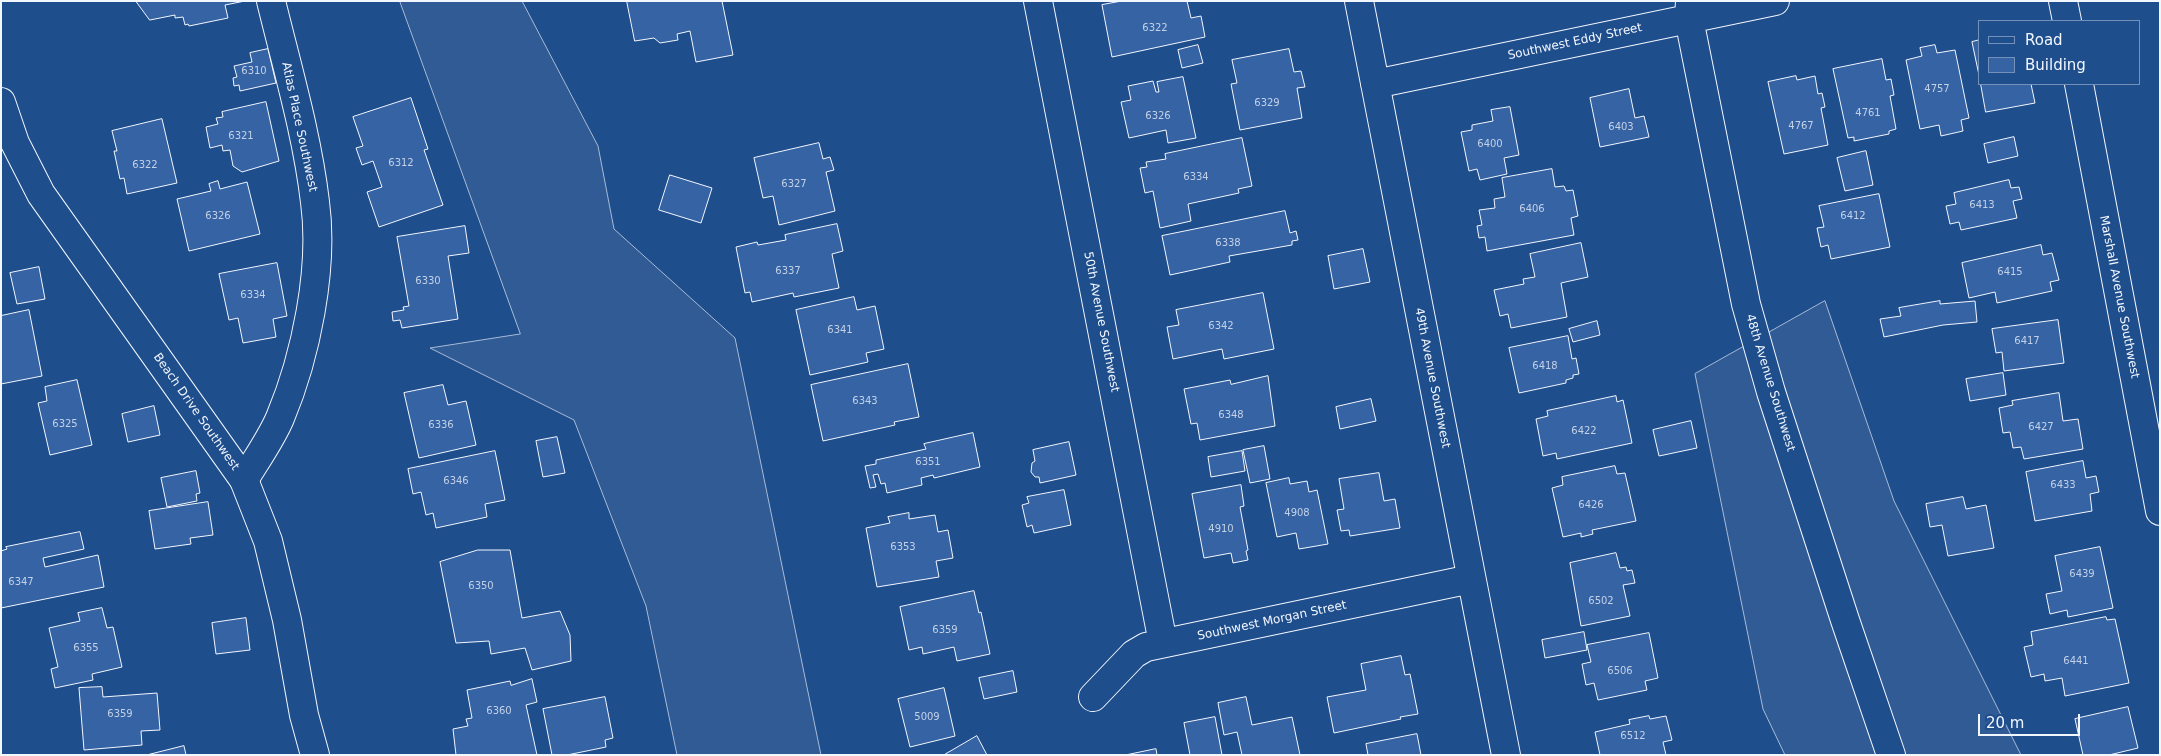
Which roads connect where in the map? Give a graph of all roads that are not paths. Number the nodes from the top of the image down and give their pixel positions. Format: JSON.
{"nodes":[{"id":1,"x":271,"y":1,"type":"edge"},
{"id":2,"x":1038,"y":1,"type":"edge"},
{"id":3,"x":1359,"y":1,"type":"edge"},
{"id":4,"x":1775,"y":1,"type":"edge"},
{"id":5,"x":2063,"y":1,"type":"edge"},
{"id":6,"x":1690,"y":10,"type":"edge"},
{"id":7,"x":2067,"y":20,"type":"edge"},
{"id":8,"x":1375,"y":84,"type":"junction"},
{"id":9,"x":2079,"y":85,"type":"edge"},
{"id":10,"x":1,"y":102,"type":"edge"},
{"id":11,"x":244,"y":480,"type":"junction"},
{"id":12,"x":2160,"y":511,"type":"edge"},
{"id":13,"x":1471,"y":579,"type":"junction"},
{"id":14,"x":1163,"y":643,"type":"junction"},
{"id":15,"x":1093,"y":697,"type":"dead end"},
{"id":16,"x":316,"y":755,"type":"edge"},
{"id":17,"x":1506,"y":755,"type":"edge"},
{"id":18,"x":1891,"y":755,"type":"edge"}],
"edges":[{"from":1,"to":11,"type":"street","name":"Atlas Place Southwest"},
{"from":2,"to":14,"type":"street","name":"50th Avenue Southwest"},
{"from":3,"to":8,"type":"street","name":"49th Avenue Southwest"},
{"from":4,"to":6,"type":"street","name":"Southwest Eddy Street"},
{"from":5,"to":7,"type":"street"},
{"from":6,"to":8,"type":"street","name":"Southwest Eddy Street"},
{"from":6,"to":18,"type":"street","name":"48th Avenue Southwest"},
{"from":8,"to":13,"type":"street","name":"49th Avenue Southwest"},
{"from":9,"to":12,"type":"street","name":"Marshall Avenue Southwest"},
{"from":10,"to":11,"type":"street","name":"Beach Drive Southwest"},
{"from":11,"to":16,"type":"street","name":"Beach Drive Southwest"},
{"from":13,"to":14,"type":"street","name":"Southwest Morgan Street"},
{"from":13,"to":17,"type":"street","name":"49th Avenue Southwest"},
{"from":14,"to":15,"type":"street","name":"Southwest Morgan Street"}]}
